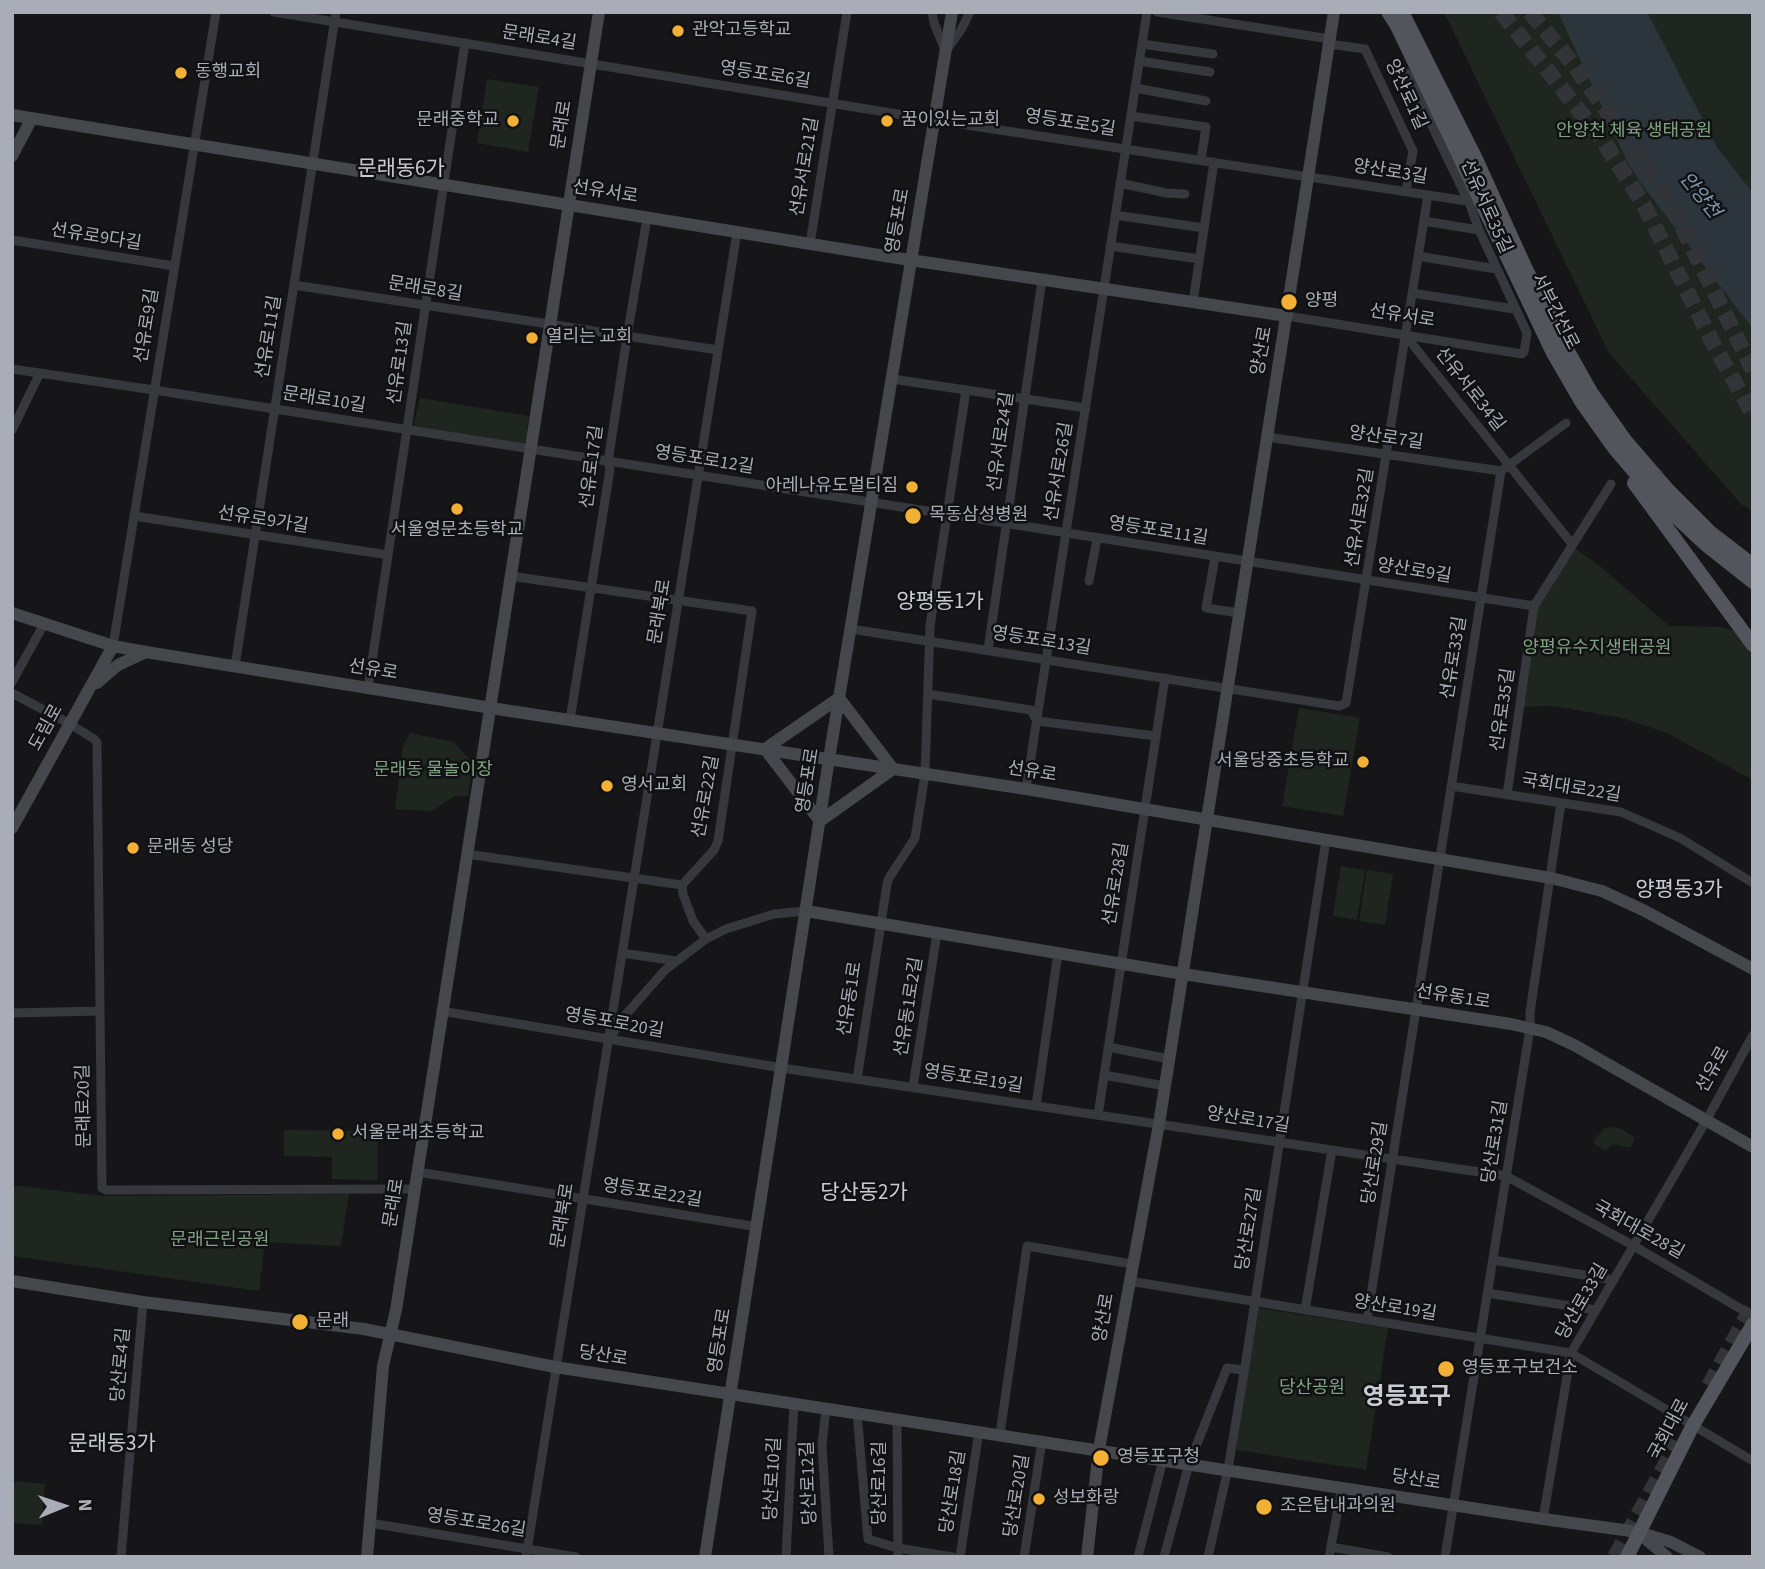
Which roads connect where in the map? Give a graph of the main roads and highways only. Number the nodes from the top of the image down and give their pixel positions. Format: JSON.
{"nodes":[{"id":1,"x":599,"y":12,"type":"edge"},
{"id":2,"x":952,"y":12,"type":"edge"},
{"id":3,"x":1334,"y":12,"type":"edge"},
{"id":4,"x":1388,"y":12,"type":"edge"},
{"id":5,"x":1402,"y":12,"type":"edge"},
{"id":6,"x":12,"y":115,"type":"edge"},
{"id":7,"x":32,"y":118,"type":"junction"},
{"id":8,"x":12,"y":156,"type":"edge"},
{"id":9,"x":569,"y":205,"type":"junction"},
{"id":10,"x":910,"y":260,"type":"junction"},
{"id":11,"x":1287,"y":316,"type":"junction"},
{"id":12,"x":1614,"y":448,"type":"junction"},
{"id":13,"x":1680,"y":502,"type":"junction"},
{"id":14,"x":1753,"y":553,"type":"edge"},
{"id":15,"x":1753,"y":565,"type":"edge"},
{"id":16,"x":1753,"y":582,"type":"edge"},
{"id":17,"x":12,"y":613,"type":"edge"},
{"id":18,"x":1753,"y":645,"type":"edge"},
{"id":19,"x":113,"y":646,"type":"junction"},
{"id":20,"x":146,"y":652,"type":"junction"},
{"id":21,"x":89,"y":690,"type":"junction"},
{"id":22,"x":839,"y":698,"type":"junction"},
{"id":23,"x":490,"y":708,"type":"junction"},
{"id":24,"x":765,"y":749,"type":"junction"},
{"id":25,"x":830,"y":759,"type":"junction"},
{"id":26,"x":892,"y":769,"type":"junction"},
{"id":27,"x":1206,"y":820,"type":"junction"},
{"id":28,"x":820,"y":821,"type":"junction"},
{"id":29,"x":12,"y":828,"type":"edge"},
{"id":30,"x":806,"y":911,"type":"junction"},
{"id":31,"x":1753,"y":969,"type":"edge"},
{"id":32,"x":1182,"y":974,"type":"junction"},
{"id":33,"x":1753,"y":1147,"type":"edge"},
{"id":34,"x":12,"y":1281,"type":"edge"},
{"id":35,"x":1753,"y":1324,"type":"edge"},
{"id":36,"x":391,"y":1334,"type":"junction"},
{"id":37,"x":730,"y":1394,"type":"junction"},
{"id":38,"x":1099,"y":1450,"type":"junction"},
{"id":39,"x":1638,"y":1532,"type":"junction"},
{"id":40,"x":367,"y":1557,"type":"edge"},
{"id":41,"x":705,"y":1557,"type":"edge"},
{"id":42,"x":1087,"y":1557,"type":"edge"},
{"id":43,"x":1627,"y":1557,"type":"edge"},
{"id":44,"x":1667,"y":1557,"type":"edge"},
{"id":45,"x":1700,"y":1557,"type":"edge"}],
"edges":[{"from":1,"to":9,"type":"main road","name":"문래로"},
{"from":2,"to":10,"type":"main road","name":"영등포로"},
{"from":3,"to":11,"type":"main road","name":"양산로"},
{"from":4,"to":12,"type":"main road","name":"서부간선로"},
{"from":5,"to":13,"type":"main road","name":"서부간선로"},
{"from":6,"to":7,"type":"main road","name":"선유서로"},
{"from":7,"to":8,"type":"main road"},
{"from":7,"to":9,"type":"main road","name":"선유서로"},
{"from":9,"to":10,"type":"main road","name":"선유서로"},
{"from":9,"to":23,"type":"main road","name":"문래로"},
{"from":10,"to":11,"type":"main road","name":"선유서로"},
{"from":10,"to":22,"type":"main road","name":"영등포로"},
{"from":11,"to":27,"type":"main road","name":"양산로"},
{"from":12,"to":16,"type":"main road","name":"서부간선로"},
{"from":12,"to":18,"type":"main road"},
{"from":13,"to":14,"type":"main road"},
{"from":13,"to":15,"type":"main road","name":"서부간선로"},
{"from":17,"to":19,"type":"main road","name":"선유로"},
{"from":19,"to":20,"type":"main road","name":"선유로"},
{"from":19,"to":21,"type":"main road","name":"도림로"},
{"from":20,"to":21,"type":"main road"},
{"from":20,"to":23,"type":"main road","name":"선유로"},
{"from":21,"to":29,"type":"main road","name":"도림로"},
{"from":22,"to":24,"type":"main road"},
{"from":22,"to":25,"type":"main road","name":"영등포로"},
{"from":22,"to":26,"type":"main road"},
{"from":23,"to":24,"type":"main road","name":"선유로"},
{"from":23,"to":36,"type":"main road","name":"문래로"},
{"from":24,"to":25,"type":"main road","name":"선유로"},
{"from":24,"to":28,"type":"main road"},
{"from":25,"to":26,"type":"main road","name":"선유로"},
{"from":25,"to":28,"type":"main road","name":"영등포로"},
{"from":26,"to":27,"type":"main road","name":"선유로"},
{"from":26,"to":28,"type":"main road"},
{"from":27,"to":31,"type":"main road","name":"선유로"},
{"from":27,"to":32,"type":"main road","name":"양산로"},
{"from":28,"to":30,"type":"main road","name":"영등포로"},
{"from":30,"to":32,"type":"main road","name":"선유동1로"},
{"from":30,"to":37,"type":"main road","name":"영등포로"},
{"from":32,"to":33,"type":"main road","name":"선유동1로"},
{"from":32,"to":38,"type":"main road","name":"양산로"},
{"from":34,"to":36,"type":"main road","name":"당산로"},
{"from":35,"to":39,"type":"main road","name":"국회대로"},
{"from":36,"to":37,"type":"main road","name":"당산로"},
{"from":36,"to":40,"type":"main road","name":"문래로"},
{"from":37,"to":38,"type":"main road","name":"당산로"},
{"from":37,"to":41,"type":"main road","name":"영등포로"},
{"from":38,"to":39,"type":"main road","name":"당산로"},
{"from":38,"to":42,"type":"main road","name":"양산로"},
{"from":39,"to":43,"type":"main road","name":"국회대로"},
{"from":39,"to":44,"type":"main road"},
{"from":39,"to":45,"type":"main road","name":"당산로"}]}
